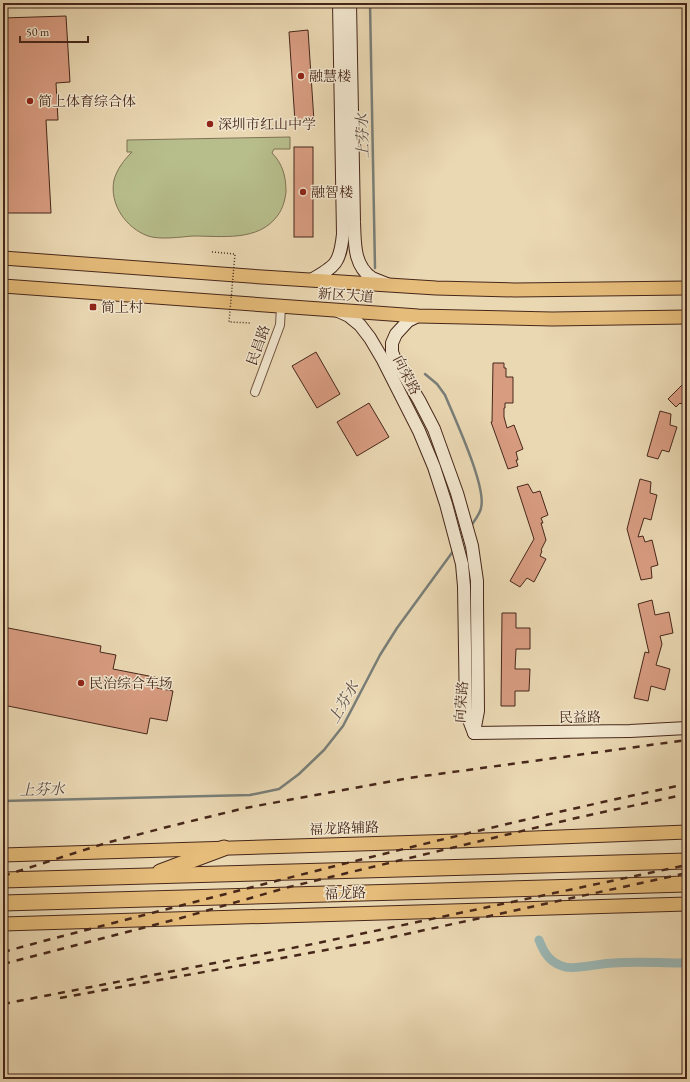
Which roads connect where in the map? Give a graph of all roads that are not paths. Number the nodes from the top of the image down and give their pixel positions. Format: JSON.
{"nodes":[{"id":1,"x":339,"y":3,"type":"edge"},
{"id":2,"x":350,"y":3,"type":"edge"},
{"id":3,"x":3,"y":258,"type":"edge"},
{"id":4,"x":311,"y":280,"type":"junction"},
{"id":5,"x":390,"y":285,"type":"junction"},
{"id":6,"x":3,"y":286,"type":"edge"},
{"id":7,"x":687,"y":288,"type":"edge"},
{"id":8,"x":281,"y":307,"type":"junction"},
{"id":9,"x":338,"y":311,"type":"junction"},
{"id":10,"x":418,"y":316,"type":"junction"},
{"id":11,"x":687,"y":317,"type":"edge"},
{"id":12,"x":255,"y":392,"type":"dead end"},
{"id":13,"x":687,"y":728,"type":"edge"},
{"id":14,"x":474,"y":733,"type":"junction"},
{"id":15,"x":687,"y":832,"type":"edge"},
{"id":16,"x":224,"y":848,"type":"junction"},
{"id":17,"x":3,"y":855,"type":"edge"},
{"id":18,"x":687,"y":862,"type":"edge"},
{"id":19,"x":149,"y":876,"type":"junction"},
{"id":20,"x":3,"y":880,"type":"edge"},
{"id":21,"x":687,"y":884,"type":"edge"},
{"id":22,"x":3,"y":903,"type":"edge"},
{"id":23,"x":687,"y":904,"type":"edge"},
{"id":24,"x":3,"y":924,"type":"edge"}],
"edges":[{"from":1,"to":4,"type":"main road"},
{"from":2,"to":5,"type":"main road"},
{"from":3,"to":4,"type":"main road","name":"新区大道"},
{"from":4,"to":5,"type":"main road","name":"新区大道"},
{"from":5,"to":7,"type":"main road","name":"新区大道"},
{"from":6,"to":8,"type":"main road","name":"新区大道"},
{"from":8,"to":9,"type":"main road","name":"新区大道"},
{"from":8,"to":12,"type":"street","name":"民昌路"},
{"from":9,"to":10,"type":"main road","name":"新区大道"},
{"from":9,"to":14,"type":"main road","name":"向荣路"},
{"from":10,"to":11,"type":"main road","name":"新区大道"},
{"from":10,"to":14,"type":"main road","name":"向荣路"},
{"from":13,"to":14,"type":"main road","name":"民益路"},
{"from":15,"to":16,"type":"main road","name":"福龙路辅路"},
{"from":16,"to":17,"type":"main road","name":"福龙路辅路"},
{"from":16,"to":19,"type":"highway"},
{"from":18,"to":19,"type":"highway","name":"福龙路"},
{"from":19,"to":20,"type":"highway","name":"福龙路"},
{"from":21,"to":22,"type":"highway","name":"福龙路"},
{"from":23,"to":24,"type":"main road"}]}
